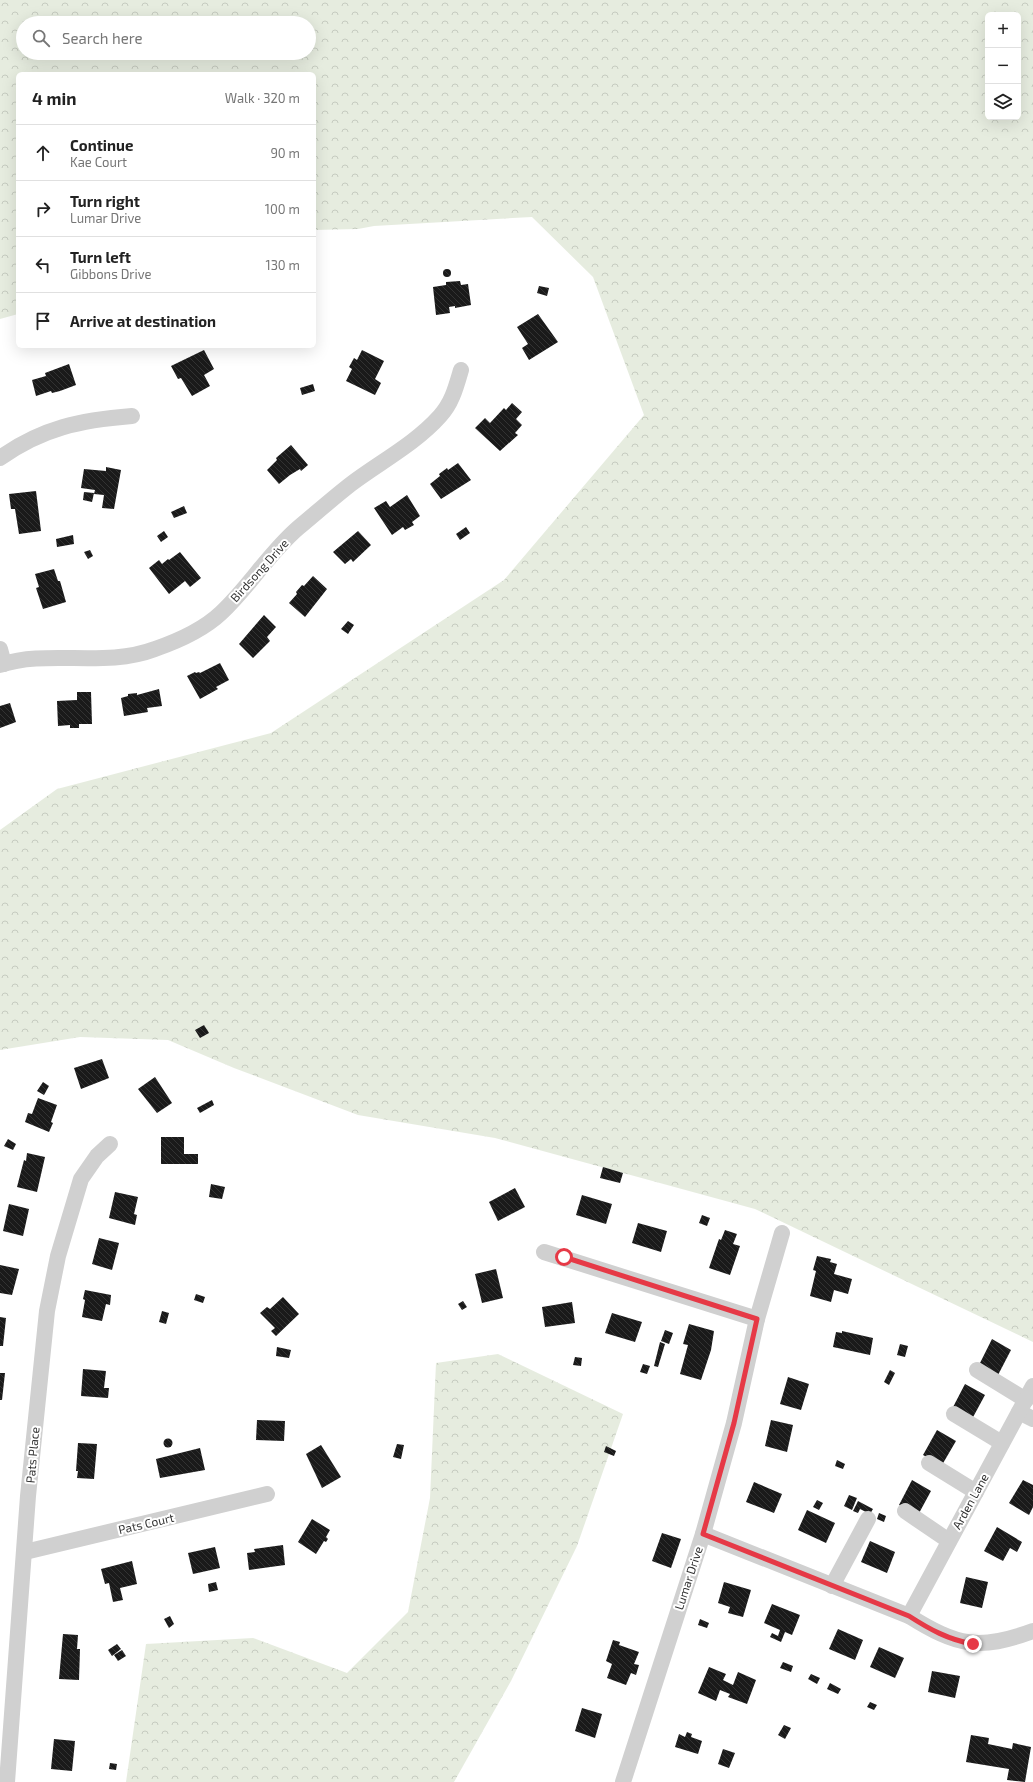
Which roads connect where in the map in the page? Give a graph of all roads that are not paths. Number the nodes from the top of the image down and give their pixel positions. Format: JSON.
{"nodes":[{"id":1,"x":461,"y":370,"type":"dead end"},
{"id":2,"x":132,"y":416,"type":"dead end"},
{"id":3,"x":0,"y":458,"type":"edge"},
{"id":4,"x":1,"y":659,"type":"edge"},
{"id":5,"x":110,"y":1144,"type":"dead end"},
{"id":6,"x":782,"y":1233,"type":"dead end"},
{"id":7,"x":544,"y":1252,"type":"dead end"},
{"id":8,"x":757,"y":1319,"type":"junction"},
{"id":9,"x":977,"y":1370,"type":"dead end"},
{"id":10,"x":1028,"y":1404,"type":"edge"},
{"id":11,"x":954,"y":1414,"type":"dead end"},
{"id":12,"x":1002,"y":1443,"type":"junction"},
{"id":13,"x":929,"y":1463,"type":"dead end"},
{"id":14,"x":976,"y":1492,"type":"junction"},
{"id":15,"x":267,"y":1494,"type":"dead end"},
{"id":16,"x":905,"y":1511,"type":"dead end"},
{"id":17,"x":868,"y":1519,"type":"dead end"},
{"id":18,"x":703,"y":1534,"type":"junction"},
{"id":19,"x":949,"y":1541,"type":"junction"},
{"id":20,"x":25,"y":1552,"type":"junction"},
{"id":21,"x":832,"y":1586,"type":"junction"},
{"id":22,"x":909,"y":1616,"type":"junction"},
{"id":23,"x":1033,"y":1630,"type":"edge"},
{"id":24,"x":7,"y":1782,"type":"edge"},
{"id":25,"x":623,"y":1782,"type":"edge"}],
"edges":[{"from":1,"to":4,"type":"street","name":"Birdsong Drive"},
{"from":2,"to":3,"type":"street"},
{"from":5,"to":20,"type":"street","name":"Pats Place"},
{"from":6,"to":8,"type":"street","name":"Lumar Drive"},
{"from":7,"to":8,"type":"street"},
{"from":8,"to":18,"type":"street","name":"Lumar Drive"},
{"from":9,"to":10,"type":"street"},
{"from":10,"to":12,"type":"street","name":"Arden Lane"},
{"from":11,"to":12,"type":"street"},
{"from":12,"to":14,"type":"street","name":"Arden Lane"},
{"from":13,"to":14,"type":"street"},
{"from":14,"to":19,"type":"street","name":"Arden Lane"},
{"from":15,"to":20,"type":"street","name":"Pats Court"},
{"from":16,"to":19,"type":"street"},
{"from":17,"to":21,"type":"street"},
{"from":18,"to":21,"type":"street"},
{"from":18,"to":25,"type":"street","name":"Lumar Drive"},
{"from":19,"to":22,"type":"street","name":"Arden Lane"},
{"from":20,"to":24,"type":"street","name":"Pats Place"},
{"from":21,"to":22,"type":"street"},
{"from":22,"to":23,"type":"street"}]}
